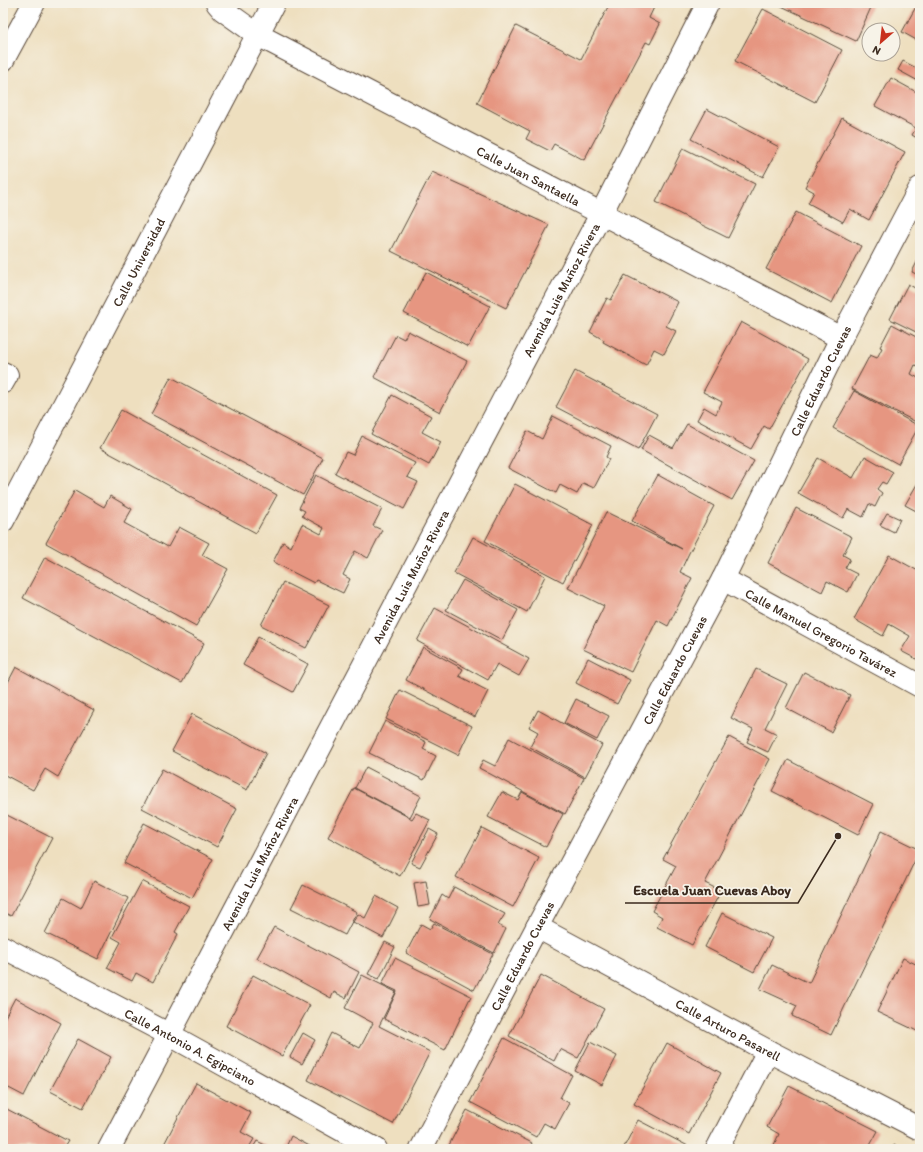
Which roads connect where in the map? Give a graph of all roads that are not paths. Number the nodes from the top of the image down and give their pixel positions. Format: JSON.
{"nodes":[{"id":1,"x":34,"y":3,"type":"edge"},
{"id":2,"x":217,"y":3,"type":"edge"},
{"id":3,"x":274,"y":3,"type":"edge"},
{"id":4,"x":708,"y":3,"type":"edge"},
{"id":5,"x":258,"y":35,"type":"junction"},
{"id":6,"x":3,"y":60,"type":"edge"},
{"id":7,"x":920,"y":188,"type":"edge"},
{"id":8,"x":601,"y":214,"type":"junction"},
{"id":9,"x":841,"y":338,"type":"junction"},
{"id":10,"x":3,"y":373,"type":"edge"},
{"id":11,"x":3,"y":382,"type":"edge"},
{"id":12,"x":3,"y":521,"type":"edge"},
{"id":13,"x":723,"y":579,"type":"junction"},
{"id":14,"x":920,"y":686,"type":"edge"},
{"id":15,"x":537,"y":927,"type":"junction"},
{"id":16,"x":3,"y":946,"type":"edge"},
{"id":17,"x":170,"y":1035,"type":"junction"},
{"id":18,"x":768,"y":1051,"type":"junction"},
{"id":19,"x":920,"y":1129,"type":"edge"},
{"id":20,"x":110,"y":1149,"type":"edge"},
{"id":21,"x":376,"y":1149,"type":"edge"},
{"id":22,"x":420,"y":1149,"type":"edge"},
{"id":23,"x":717,"y":1149,"type":"edge"}],
"edges":[{"from":1,"to":6,"type":"street"},
{"from":2,"to":5,"type":"street","name":"Calle Juan Santaella"},
{"from":3,"to":5,"type":"street","name":"Calle Universidad"},
{"from":4,"to":8,"type":"street","name":"Avenida Luis Muñoz Rivera"},
{"from":5,"to":8,"type":"street","name":"Calle Juan Santaella"},
{"from":5,"to":12,"type":"street","name":"Calle Universidad"},
{"from":7,"to":9,"type":"street","name":"Calle Eduardo Cuevas"},
{"from":8,"to":9,"type":"street","name":"Calle Juan Santaella"},
{"from":8,"to":17,"type":"street","name":"Avenida Luis Muñoz Rivera"},
{"from":9,"to":13,"type":"street","name":"Calle Eduardo Cuevas"},
{"from":10,"to":11,"type":"street"},
{"from":13,"to":14,"type":"street","name":"Calle Manuel Gregorio Tavárez"},
{"from":13,"to":15,"type":"street","name":"Calle Eduardo Cuevas"},
{"from":15,"to":18,"type":"street","name":"Calle Arturo Pasarell"},
{"from":15,"to":22,"type":"street","name":"Calle Eduardo Cuevas"},
{"from":16,"to":17,"type":"street","name":"Calle Antonio A. Egipciano"},
{"from":17,"to":20,"type":"street","name":"Avenida Luis Muñoz Rivera"},
{"from":17,"to":21,"type":"street","name":"Calle Antonio A. Egipciano"},
{"from":18,"to":19,"type":"street","name":"Calle Arturo Pasarell"},
{"from":18,"to":23,"type":"street"}]}
